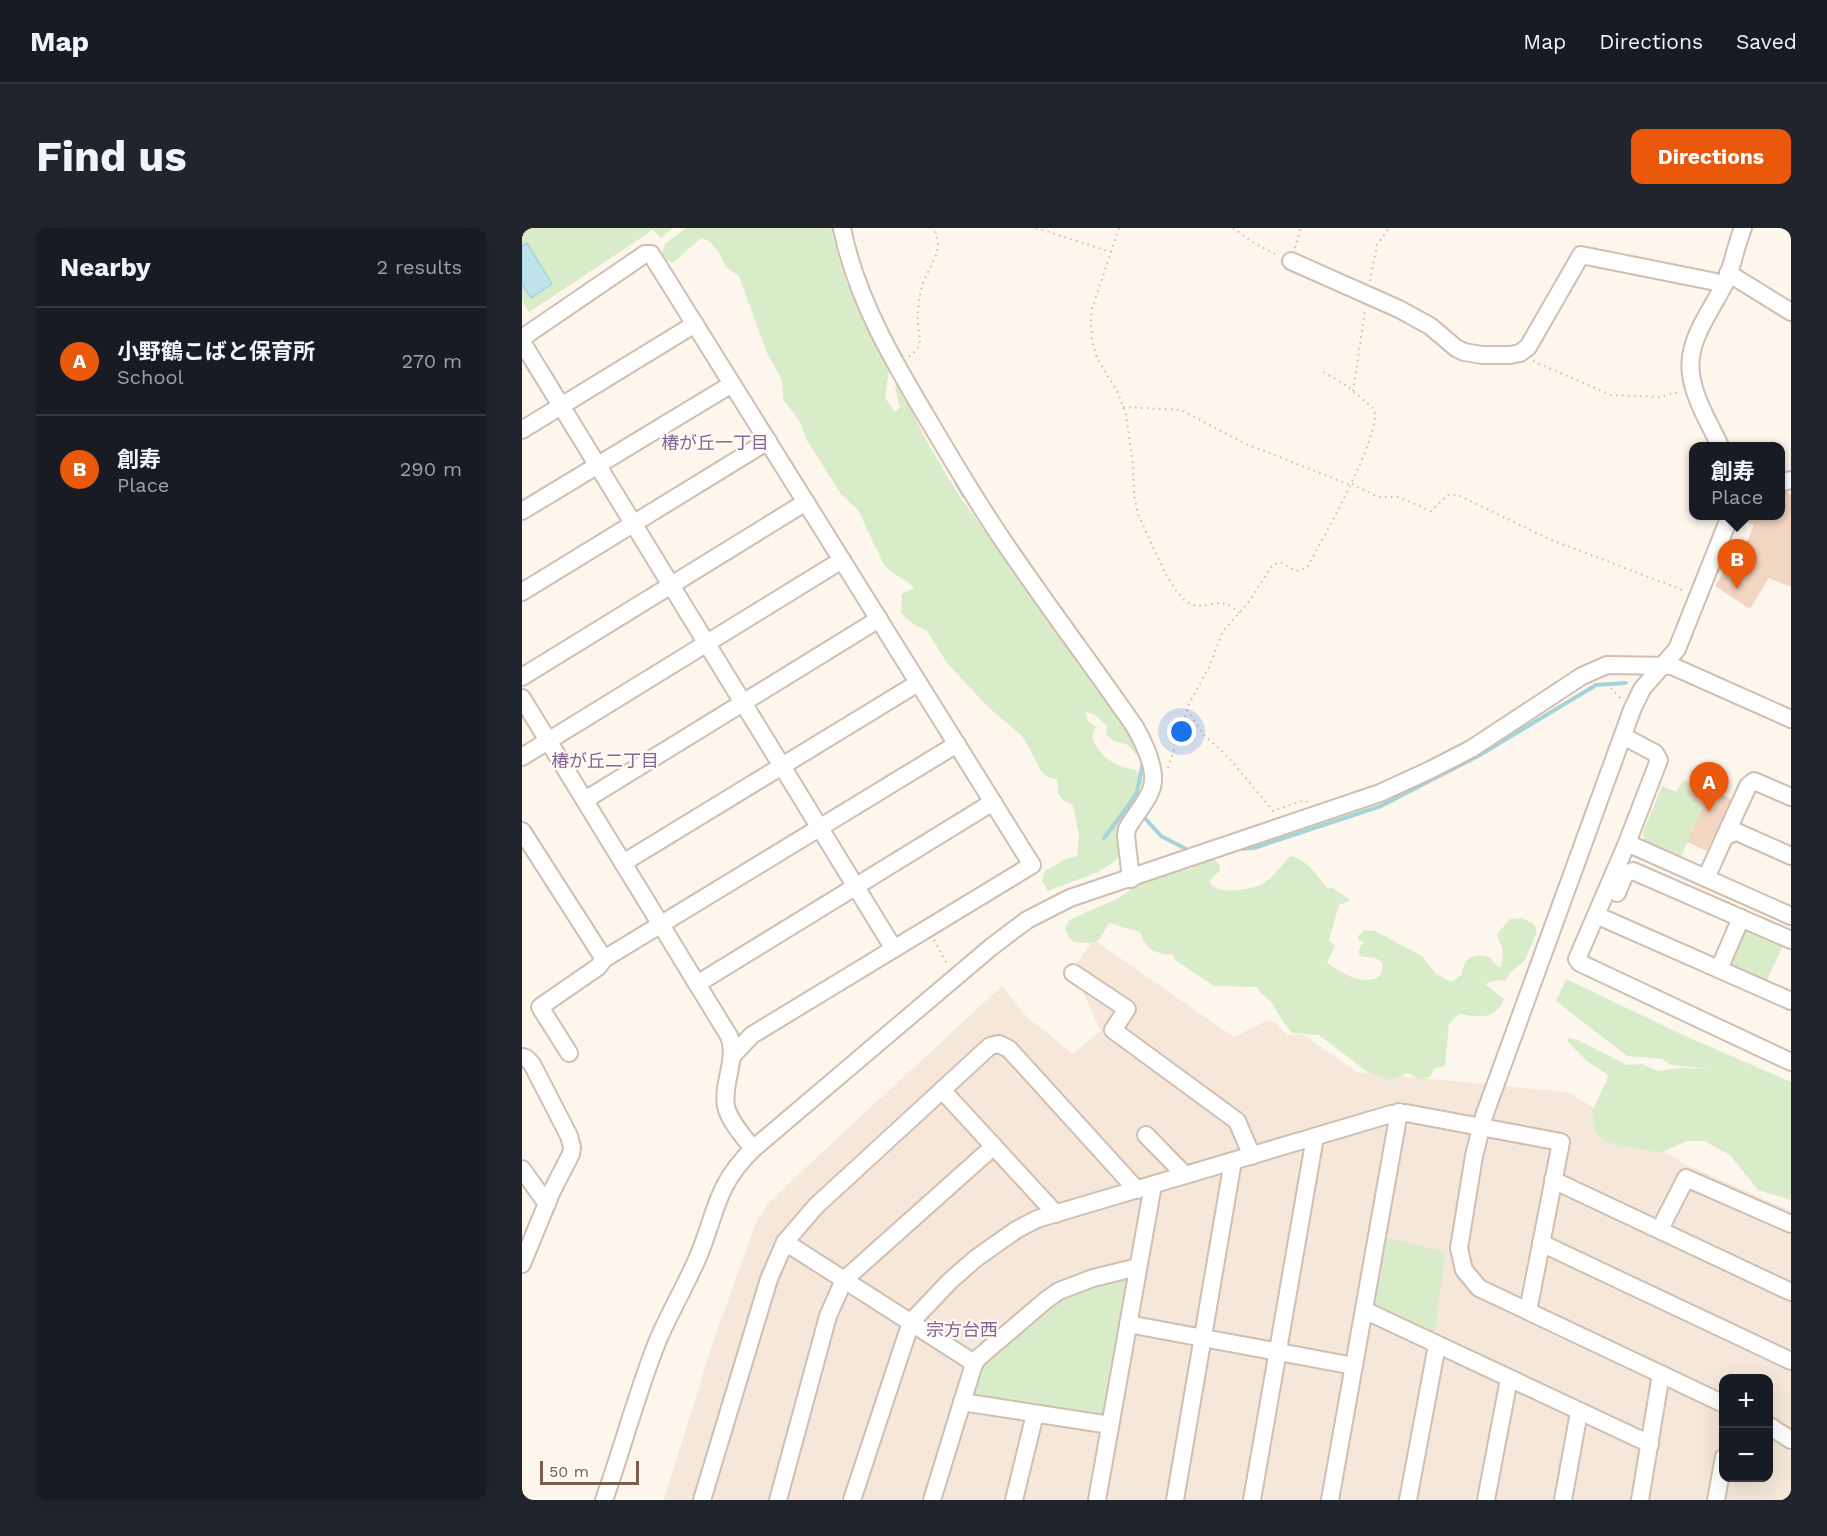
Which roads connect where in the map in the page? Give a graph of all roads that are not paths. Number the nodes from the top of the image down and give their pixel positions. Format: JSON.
{"nodes":[{"id":1,"x":842,"y":228,"type":"edge"},
{"id":2,"x":1743,"y":228,"type":"edge"},
{"id":3,"x":1291,"y":261,"type":"road end"},
{"id":4,"x":1722,"y":277,"type":"junction"},
{"id":5,"x":1791,"y":312,"type":"edge"},
{"id":6,"x":695,"y":324,"type":"junction"},
{"id":7,"x":522,"y":340,"type":"edge"},
{"id":8,"x":732,"y":384,"type":"junction"},
{"id":9,"x":561,"y":406,"type":"junction"},
{"id":10,"x":522,"y":430,"type":"edge"},
{"id":11,"x":768,"y":441,"type":"junction"},
{"id":12,"x":1718,"y":442,"type":"edge"},
{"id":13,"x":597,"y":465,"type":"junction"},
{"id":14,"x":806,"y":502,"type":"junction"},
{"id":15,"x":522,"y":511,"type":"edge"},
{"id":16,"x":1728,"y":520,"type":"edge"},
{"id":17,"x":633,"y":524,"type":"junction"},
{"id":18,"x":842,"y":560,"type":"junction"},
{"id":19,"x":671,"y":585,"type":"junction"},
{"id":20,"x":522,"y":592,"type":"edge"},
{"id":21,"x":879,"y":619,"type":"junction"},
{"id":22,"x":706,"y":644,"type":"junction"},
{"id":23,"x":1663,"y":665,"type":"junction"},
{"id":24,"x":522,"y":677,"type":"edge"},
{"id":25,"x":918,"y":683,"type":"junction"},
{"id":26,"x":522,"y":698,"type":"edge"},
{"id":27,"x":742,"y":702,"type":"junction"},
{"id":28,"x":1791,"y":719,"type":"edge"},
{"id":29,"x":1623,"y":736,"type":"junction"},
{"id":30,"x":548,"y":741,"type":"junction"},
{"id":31,"x":957,"y":744,"type":"junction"},
{"id":32,"x":522,"y":757,"type":"edge"},
{"id":33,"x":782,"y":767,"type":"junction"},
{"id":34,"x":1791,"y":797,"type":"edge"},
{"id":35,"x":585,"y":800,"type":"junction"},
{"id":36,"x":993,"y":802,"type":"junction"},
{"id":37,"x":819,"y":828,"type":"junction"},
{"id":38,"x":522,"y":831,"type":"edge"},
{"id":39,"x":1725,"y":836,"type":"junction"},
{"id":40,"x":1627,"y":843,"type":"junction"},
{"id":41,"x":1791,"y":856,"type":"edge"},
{"id":42,"x":623,"y":863,"type":"junction"},
{"id":43,"x":1706,"y":878,"type":"junction"},
{"id":44,"x":1131,"y":879,"type":"junction"},
{"id":45,"x":856,"y":887,"type":"junction"},
{"id":46,"x":1791,"y":916,"type":"edge"},
{"id":47,"x":1601,"y":917,"type":"junction"},
{"id":48,"x":1742,"y":918,"type":"junction"},
{"id":49,"x":660,"y":925,"type":"junction"},
{"id":50,"x":1791,"y":940,"type":"edge"},
{"id":51,"x":894,"y":949,"type":"junction"},
{"id":52,"x":604,"y":959,"type":"junction"},
{"id":53,"x":1719,"y":969,"type":"junction"},
{"id":54,"x":1073,"y":973,"type":"dead end"},
{"id":55,"x":697,"y":984,"type":"junction"},
{"id":56,"x":1791,"y":1001,"type":"edge"},
{"id":57,"x":569,"y":1053,"type":"dead end"},
{"id":58,"x":732,"y":1056,"type":"junction"},
{"id":59,"x":522,"y":1058,"type":"edge"},
{"id":60,"x":1791,"y":1062,"type":"edge"},
{"id":61,"x":942,"y":1090,"type":"junction"},
{"id":62,"x":1399,"y":1113,"type":"junction"},
{"id":63,"x":1481,"y":1127,"type":"junction"},
{"id":64,"x":1146,"y":1135,"type":"dead end"},
{"id":65,"x":1315,"y":1137,"type":"junction"},
{"id":66,"x":994,"y":1146,"type":"junction"},
{"id":67,"x":753,"y":1149,"type":"junction"},
{"id":68,"x":1252,"y":1156,"type":"junction"},
{"id":69,"x":1233,"y":1161,"type":"junction"},
{"id":70,"x":522,"y":1169,"type":"edge"},
{"id":71,"x":1185,"y":1175,"type":"junction"},
{"id":72,"x":1553,"y":1180,"type":"junction"},
{"id":73,"x":1153,"y":1185,"type":"junction"},
{"id":74,"x":1137,"y":1190,"type":"junction"},
{"id":75,"x":547,"y":1204,"type":"junction"},
{"id":76,"x":1056,"y":1214,"type":"junction"},
{"id":77,"x":1791,"y":1224,"type":"edge"},
{"id":78,"x":1660,"y":1229,"type":"junction"},
{"id":79,"x":785,"y":1242,"type":"junction"},
{"id":80,"x":1541,"y":1243,"type":"junction"},
{"id":81,"x":522,"y":1264,"type":"edge"},
{"id":82,"x":1138,"y":1266,"type":"junction"},
{"id":83,"x":844,"y":1280,"type":"junction"},
{"id":84,"x":1791,"y":1292,"type":"edge"},
{"id":85,"x":1364,"y":1310,"type":"junction"},
{"id":86,"x":1528,"y":1311,"type":"junction"},
{"id":87,"x":910,"y":1323,"type":"junction"},
{"id":88,"x":1128,"y":1324,"type":"junction"},
{"id":89,"x":1202,"y":1338,"type":"junction"},
{"id":90,"x":1437,"y":1345,"type":"junction"},
{"id":91,"x":1278,"y":1352,"type":"junction"},
{"id":92,"x":1791,"y":1361,"type":"edge"},
{"id":93,"x":974,"y":1363,"type":"junction"},
{"id":94,"x":1354,"y":1366,"type":"junction"},
{"id":95,"x":1661,"y":1374,"type":"junction"},
{"id":96,"x":1509,"y":1379,"type":"junction"},
{"id":97,"x":962,"y":1402,"type":"junction"},
{"id":98,"x":1719,"y":1402,"type":"edge"},
{"id":99,"x":1579,"y":1412,"type":"junction"},
{"id":100,"x":1035,"y":1414,"type":"junction"},
{"id":101,"x":1110,"y":1425,"type":"junction"},
{"id":102,"x":1773,"y":1428,"type":"edge"},
{"id":103,"x":1791,"y":1440,"type":"edge"},
{"id":104,"x":1650,"y":1444,"type":"junction"},
{"id":105,"x":1719,"y":1482,"type":"edge"},
{"id":106,"x":604,"y":1500,"type":"edge"},
{"id":107,"x":702,"y":1500,"type":"edge"},
{"id":108,"x":778,"y":1500,"type":"edge"},
{"id":109,"x":852,"y":1500,"type":"edge"},
{"id":110,"x":932,"y":1500,"type":"edge"},
{"id":111,"x":1014,"y":1500,"type":"edge"},
{"id":112,"x":1097,"y":1500,"type":"edge"},
{"id":113,"x":1175,"y":1500,"type":"edge"},
{"id":114,"x":1252,"y":1500,"type":"edge"},
{"id":115,"x":1330,"y":1500,"type":"edge"},
{"id":116,"x":1408,"y":1500,"type":"edge"},
{"id":117,"x":1486,"y":1500,"type":"edge"},
{"id":118,"x":1563,"y":1500,"type":"edge"},
{"id":119,"x":1640,"y":1500,"type":"edge"},
{"id":120,"x":1716,"y":1500,"type":"edge"}],
"edges":[{"from":1,"to":44,"type":"street"},
{"from":2,"to":4,"type":"street"},
{"from":3,"to":4,"type":"street"},
{"from":4,"to":5,"type":"street"},
{"from":4,"to":12,"type":"street"},
{"from":6,"to":7,"type":"street"},
{"from":6,"to":8,"type":"street"},
{"from":6,"to":9,"type":"street"},
{"from":7,"to":9,"type":"street"},
{"from":8,"to":11,"type":"street"},
{"from":8,"to":13,"type":"street"},
{"from":9,"to":10,"type":"street"},
{"from":9,"to":13,"type":"street"},
{"from":11,"to":14,"type":"street"},
{"from":11,"to":17,"type":"street"},
{"from":13,"to":15,"type":"street"},
{"from":13,"to":17,"type":"street"},
{"from":14,"to":18,"type":"street"},
{"from":14,"to":19,"type":"street"},
{"from":16,"to":23,"type":"street"},
{"from":17,"to":19,"type":"street"},
{"from":17,"to":20,"type":"street"},
{"from":18,"to":21,"type":"street"},
{"from":18,"to":22,"type":"street"},
{"from":19,"to":22,"type":"street"},
{"from":19,"to":24,"type":"street"},
{"from":21,"to":25,"type":"street"},
{"from":21,"to":27,"type":"street"},
{"from":22,"to":27,"type":"street"},
{"from":22,"to":30,"type":"street"},
{"from":23,"to":28,"type":"street"},
{"from":23,"to":29,"type":"street"},
{"from":23,"to":44,"type":"street"},
{"from":25,"to":31,"type":"street"},
{"from":25,"to":33,"type":"street"},
{"from":26,"to":30,"type":"street"},
{"from":27,"to":33,"type":"street"},
{"from":27,"to":35,"type":"street"},
{"from":29,"to":40,"type":"street"},
{"from":29,"to":63,"type":"street"},
{"from":30,"to":32,"type":"street"},
{"from":30,"to":35,"type":"street"},
{"from":31,"to":36,"type":"street"},
{"from":31,"to":37,"type":"street"},
{"from":33,"to":37,"type":"street"},
{"from":33,"to":42,"type":"street"},
{"from":34,"to":39,"type":"street"},
{"from":35,"to":42,"type":"street"},
{"from":36,"to":45,"type":"street"},
{"from":36,"to":51,"type":"street"},
{"from":37,"to":45,"type":"street"},
{"from":37,"to":49,"type":"street"},
{"from":38,"to":52,"type":"street"},
{"from":39,"to":41,"type":"street"},
{"from":39,"to":43,"type":"street"},
{"from":40,"to":43,"type":"street"},
{"from":40,"to":47,"type":"street"},
{"from":42,"to":49,"type":"street"},
{"from":43,"to":46,"type":"street"},
{"from":44,"to":67,"type":"street"},
{"from":45,"to":51,"type":"street"},
{"from":45,"to":55,"type":"street"},
{"from":47,"to":48,"type":"street"},
{"from":47,"to":53,"type":"street"},
{"from":47,"to":60,"type":"street"},
{"from":48,"to":50,"type":"street"},
{"from":48,"to":53,"type":"street"},
{"from":49,"to":52,"type":"street"},
{"from":49,"to":55,"type":"street"},
{"from":51,"to":58,"type":"street"},
{"from":52,"to":57,"type":"street"},
{"from":53,"to":56,"type":"street"},
{"from":54,"to":68,"type":"street"},
{"from":55,"to":58,"type":"street"},
{"from":58,"to":67,"type":"street"},
{"from":59,"to":75,"type":"street"},
{"from":61,"to":66,"type":"street"},
{"from":61,"to":74,"type":"street"},
{"from":61,"to":79,"type":"street"},
{"from":62,"to":63,"type":"street"},
{"from":62,"to":65,"type":"street"},
{"from":62,"to":85,"type":"street"},
{"from":63,"to":72,"type":"street"},
{"from":63,"to":86,"type":"street"},
{"from":64,"to":71,"type":"street"},
{"from":65,"to":68,"type":"street"},
{"from":65,"to":91,"type":"street"},
{"from":66,"to":76,"type":"street"},
{"from":66,"to":83,"type":"street"},
{"from":67,"to":106,"type":"street"},
{"from":68,"to":69,"type":"street"},
{"from":69,"to":71,"type":"street"},
{"from":69,"to":89,"type":"street"},
{"from":70,"to":75,"type":"street"},
{"from":71,"to":73,"type":"street"},
{"from":72,"to":78,"type":"street"},
{"from":72,"to":80,"type":"street"},
{"from":73,"to":74,"type":"street"},
{"from":73,"to":82,"type":"street"},
{"from":74,"to":76,"type":"street"},
{"from":75,"to":81,"type":"street"},
{"from":76,"to":87,"type":"street"},
{"from":77,"to":78,"type":"street"},
{"from":78,"to":84,"type":"street"},
{"from":79,"to":83,"type":"street"},
{"from":79,"to":107,"type":"street"},
{"from":80,"to":86,"type":"street"},
{"from":80,"to":92,"type":"street"},
{"from":82,"to":88,"type":"street"},
{"from":82,"to":93,"type":"street"},
{"from":83,"to":87,"type":"street"},
{"from":83,"to":108,"type":"street"},
{"from":85,"to":90,"type":"street"},
{"from":85,"to":94,"type":"street"},
{"from":86,"to":95,"type":"street"},
{"from":87,"to":93,"type":"street"},
{"from":87,"to":109,"type":"street"},
{"from":88,"to":89,"type":"street"},
{"from":88,"to":101,"type":"street"},
{"from":89,"to":91,"type":"street"},
{"from":89,"to":113,"type":"street"},
{"from":90,"to":96,"type":"street"},
{"from":90,"to":116,"type":"street"},
{"from":91,"to":94,"type":"street"},
{"from":91,"to":114,"type":"street"},
{"from":93,"to":97,"type":"street"},
{"from":94,"to":115,"type":"street"},
{"from":95,"to":98,"type":"street"},
{"from":95,"to":104,"type":"street"},
{"from":96,"to":99,"type":"street"},
{"from":96,"to":117,"type":"street"},
{"from":97,"to":100,"type":"street"},
{"from":97,"to":110,"type":"street"},
{"from":99,"to":104,"type":"street"},
{"from":99,"to":118,"type":"street"},
{"from":100,"to":101,"type":"street"},
{"from":100,"to":111,"type":"street"},
{"from":101,"to":112,"type":"street"},
{"from":102,"to":103,"type":"street"},
{"from":104,"to":119,"type":"street"},
{"from":105,"to":120,"type":"street"}]}
